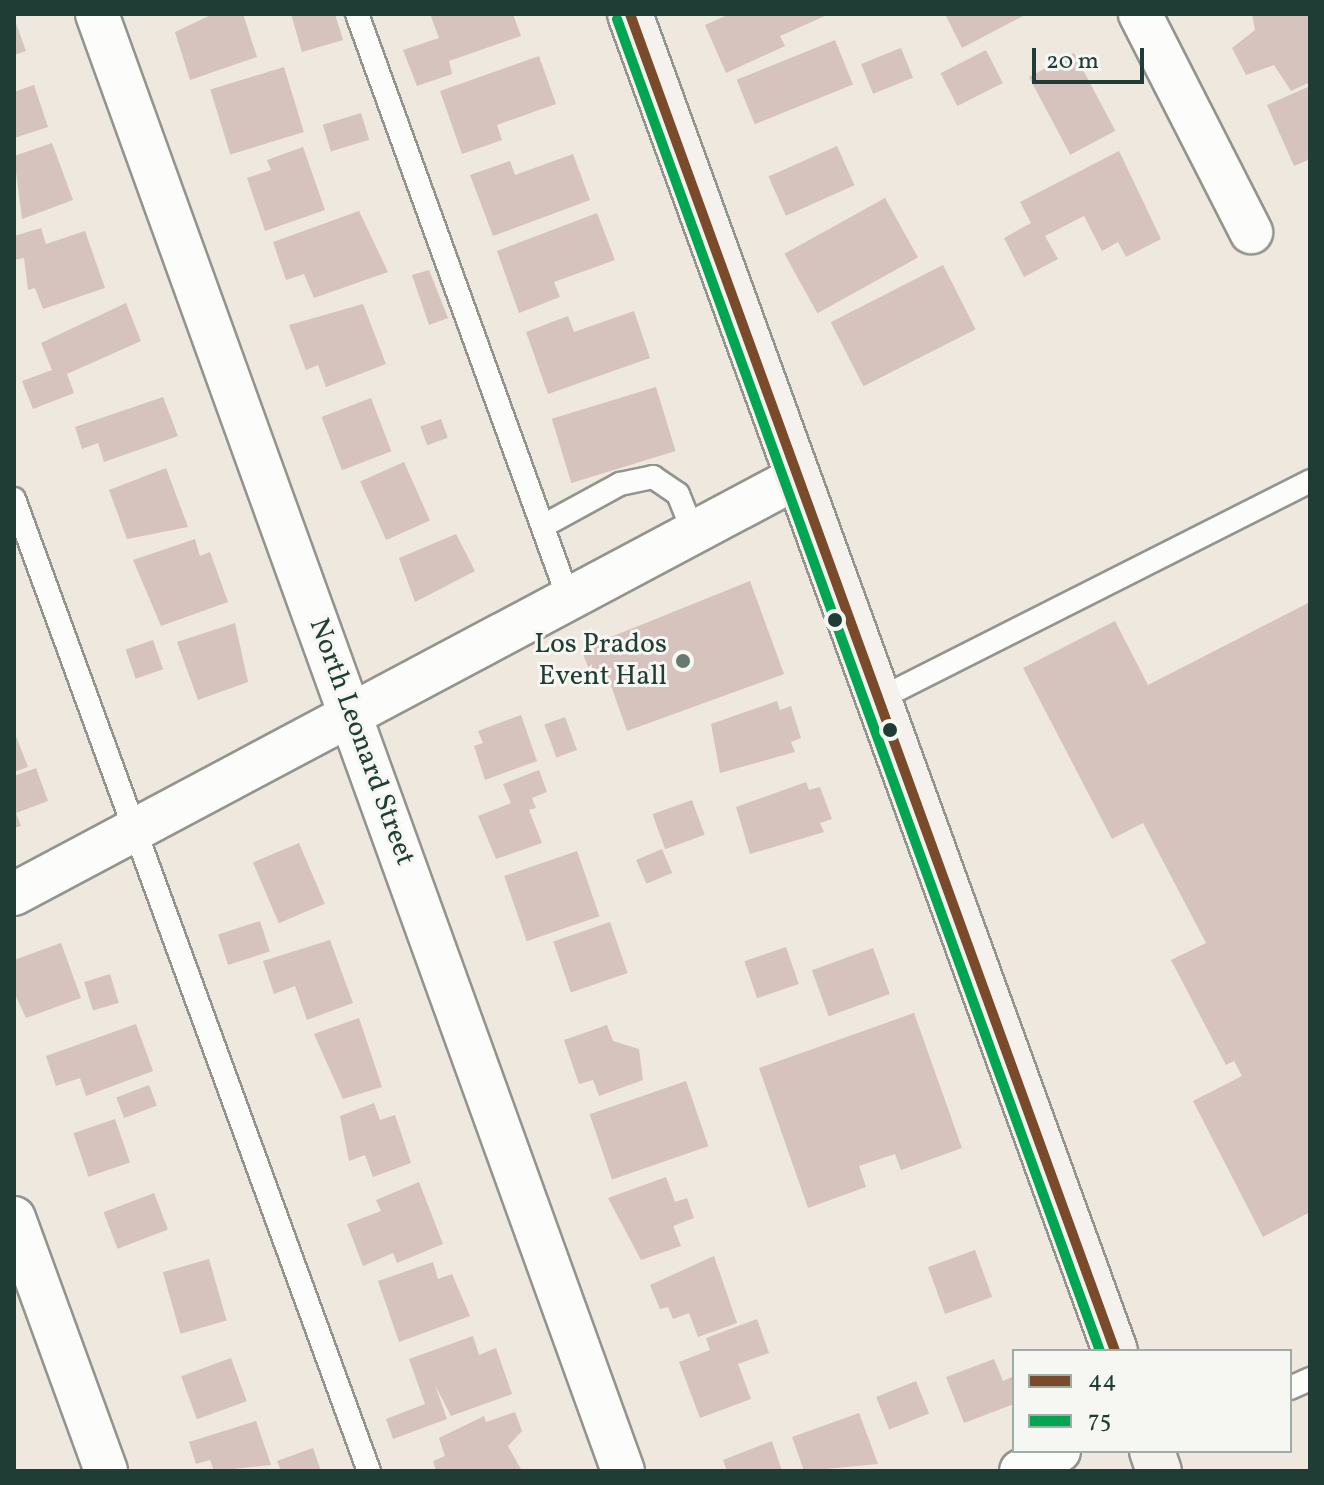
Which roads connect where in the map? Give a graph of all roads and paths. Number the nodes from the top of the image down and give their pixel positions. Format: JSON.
{"nodes":[{"id":1,"x":97,"y":14,"type":"edge"},
{"id":2,"x":357,"y":14,"type":"edge"},
{"id":3,"x":630,"y":14,"type":"edge"},
{"id":4,"x":1140,"y":14,"type":"edge"},
{"id":5,"x":1251,"y":232,"type":"dead end"},
{"id":6,"x":798,"y":477,"type":"junction"},
{"id":7,"x":1310,"y":481,"type":"edge"},
{"id":8,"x":14,"y":499,"type":"edge"},
{"id":9,"x":543,"y":526,"type":"junction"},
{"id":10,"x":693,"y":531,"type":"junction"},
{"id":11,"x":568,"y":597,"type":"junction"},
{"id":12,"x":879,"y":699,"type":"junction"},
{"id":13,"x":350,"y":711,"type":"junction"},
{"id":14,"x":133,"y":829,"type":"junction"},
{"id":15,"x":14,"y":894,"type":"edge"},
{"id":16,"x":14,"y":1218,"type":"edge"},
{"id":17,"x":1114,"y":1349,"type":"edge"},
{"id":18,"x":1055,"y":1453,"type":"edge"},
{"id":19,"x":106,"y":1471,"type":"edge"},
{"id":20,"x":369,"y":1471,"type":"edge"},
{"id":21,"x":623,"y":1471,"type":"edge"},
{"id":22,"x":1021,"y":1471,"type":"edge"}],
"edges":[{"from":1,"to":13,"type":"street","name":"North Leonard Street"},
{"from":2,"to":9,"type":"lane"},
{"from":3,"to":6,"type":"main road"},
{"from":4,"to":5,"type":"street"},
{"from":6,"to":10,"type":"street"},
{"from":6,"to":12,"type":"main road"},
{"from":7,"to":12,"type":"lane"},
{"from":8,"to":14,"type":"lane"},
{"from":9,"to":10,"type":"lane"},
{"from":9,"to":11,"type":"lane"},
{"from":10,"to":11,"type":"street"},
{"from":11,"to":13,"type":"street"},
{"from":12,"to":17,"type":"main road"},
{"from":13,"to":14,"type":"street"},
{"from":13,"to":21,"type":"street","name":"North Leonard Street"},
{"from":14,"to":15,"type":"street"},
{"from":14,"to":20,"type":"lane"},
{"from":16,"to":19,"type":"street"},
{"from":18,"to":22,"type":"street"}]}
